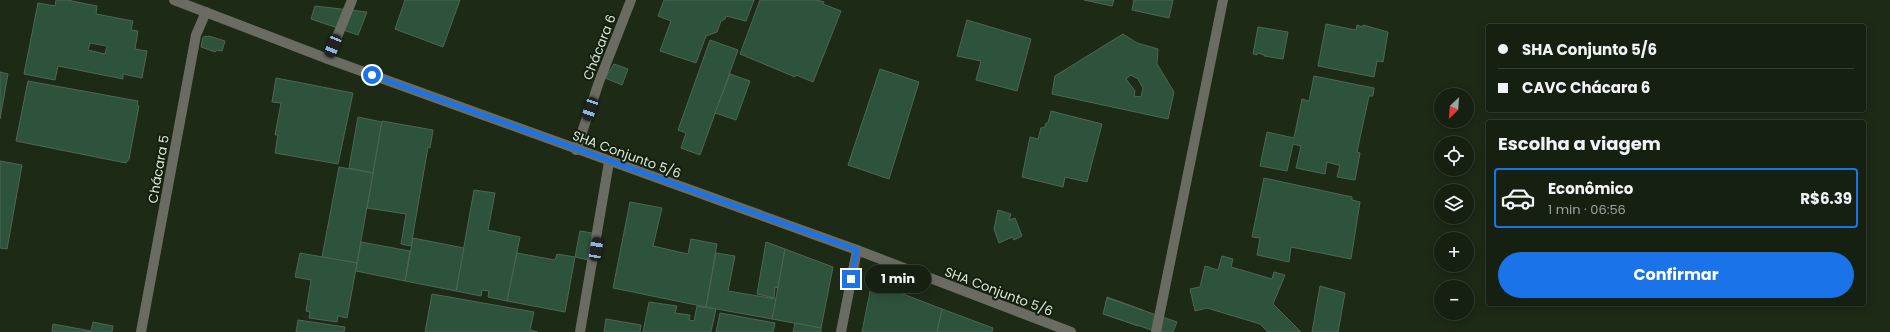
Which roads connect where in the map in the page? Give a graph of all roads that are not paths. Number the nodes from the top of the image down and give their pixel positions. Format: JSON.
{"nodes":[{"id":1,"x":174,"y":0,"type":"edge"},
{"id":2,"x":352,"y":0,"type":"edge"},
{"id":3,"x":631,"y":0,"type":"edge"},
{"id":4,"x":1223,"y":0,"type":"edge"},
{"id":5,"x":206,"y":12,"type":"junction"},
{"id":6,"x":328,"y":59,"type":"junction"},
{"id":7,"x":576,"y":150,"type":"junction"},
{"id":8,"x":609,"y":162,"type":"junction"},
{"id":9,"x":857,"y":250,"type":"junction"},
{"id":10,"x":142,"y":332,"type":"edge"},
{"id":11,"x":580,"y":332,"type":"edge"},
{"id":12,"x":841,"y":332,"type":"edge"},
{"id":13,"x":1071,"y":332,"type":"edge"},
{"id":14,"x":1156,"y":332,"type":"edge"}],
"edges":[{"from":1,"to":5,"type":"street","name":"SHA Conjunto 5/6"},
{"from":2,"to":6,"type":"street"},
{"from":3,"to":7,"type":"street","name":"Chácara 6"},
{"from":4,"to":14,"type":"street"},
{"from":5,"to":6,"type":"street","name":"SHA Conjunto 5/6"},
{"from":5,"to":10,"type":"street","name":"Chácara 5"},
{"from":6,"to":7,"type":"street","name":"SHA Conjunto 5/6"},
{"from":7,"to":8,"type":"street","name":"SHA Conjunto 5/6"},
{"from":8,"to":9,"type":"street","name":"SHA Conjunto 5/6"},
{"from":8,"to":11,"type":"street"},
{"from":9,"to":12,"type":"street"},
{"from":9,"to":13,"type":"street","name":"SHA Conjunto 5/6"}]}
